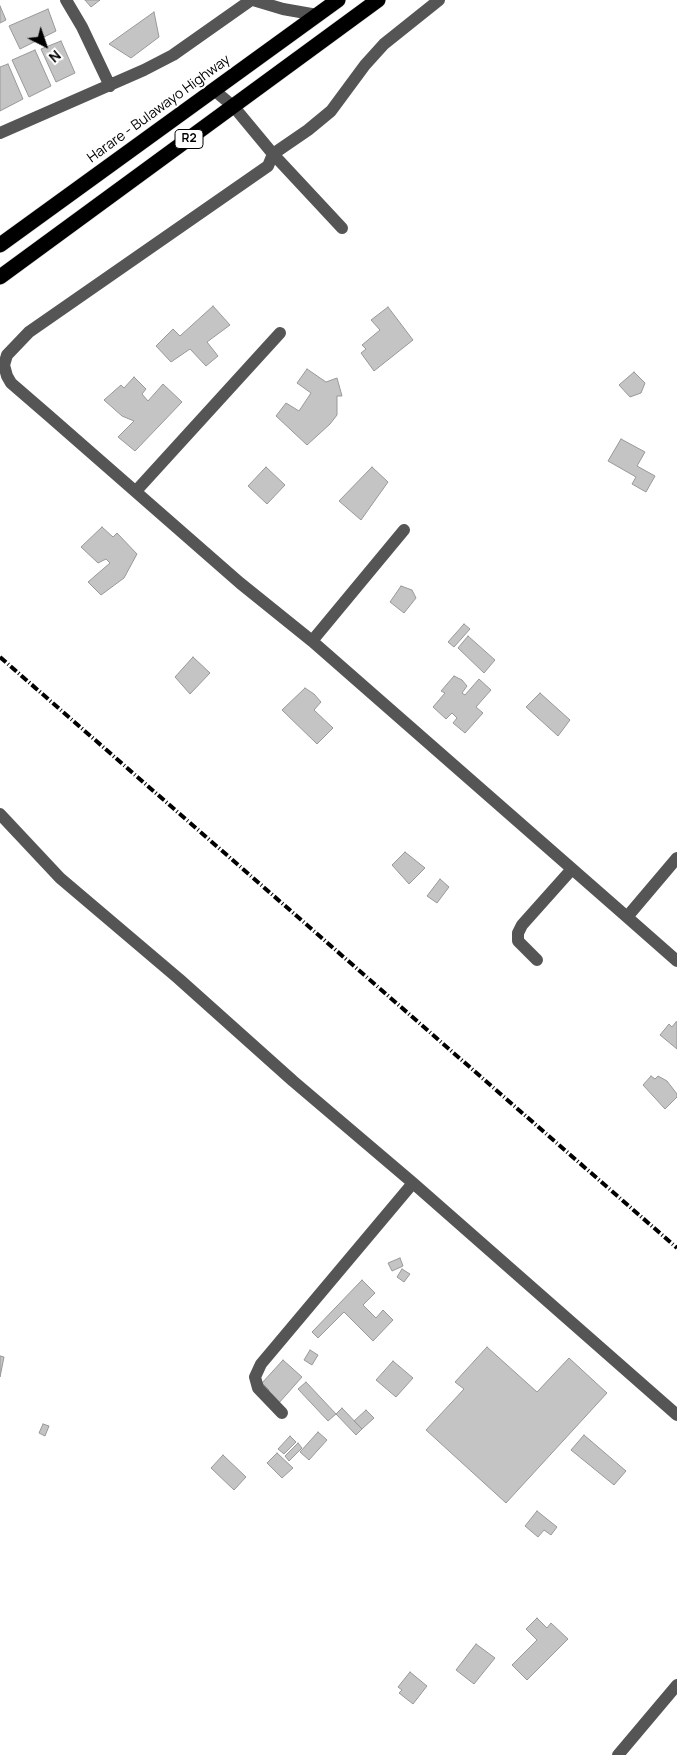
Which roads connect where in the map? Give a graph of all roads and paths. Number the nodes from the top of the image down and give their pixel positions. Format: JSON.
{"nodes":[{"id":1,"x":66,"y":0,"type":"edge"},
{"id":2,"x":252,"y":0,"type":"edge"},
{"id":3,"x":338,"y":0,"type":"edge"},
{"id":4,"x":378,"y":0,"type":"edge"},
{"id":5,"x":439,"y":0,"type":"edge"},
{"id":6,"x":234,"y":5,"type":"edge"},
{"id":7,"x":423,"y":5,"type":"edge"},
{"id":8,"x":317,"y":16,"type":"junction"},
{"id":9,"x":110,"y":86,"type":"junction"},
{"id":10,"x":214,"y":90,"type":"junction"},
{"id":11,"x":234,"y":107,"type":"junction"},
{"id":12,"x":0,"y":133,"type":"edge"},
{"id":13,"x":273,"y":154,"type":"junction"},
{"id":14,"x":342,"y":228,"type":"dead end"},
{"id":15,"x":0,"y":245,"type":"edge"},
{"id":16,"x":0,"y":277,"type":"edge"},
{"id":17,"x":280,"y":333,"type":"dead end"},
{"id":18,"x":136,"y":491,"type":"junction"},
{"id":19,"x":404,"y":530,"type":"dead end"},
{"id":20,"x":312,"y":641,"type":"junction"},
{"id":21,"x":0,"y":814,"type":"edge"},
{"id":22,"x":677,"y":858,"type":"edge"},
{"id":23,"x":572,"y":869,"type":"junction"},
{"id":24,"x":627,"y":917,"type":"junction"},
{"id":25,"x":537,"y":960,"type":"dead end"},
{"id":26,"x":677,"y":961,"type":"edge"},
{"id":27,"x":413,"y":1182,"type":"junction"},
{"id":28,"x":282,"y":1413,"type":"dead end"},
{"id":29,"x":677,"y":1415,"type":"edge"},
{"id":30,"x":677,"y":1685,"type":"edge"},
{"id":31,"x":618,"y":1755,"type":"edge"}],
"edges":[{"from":1,"to":9,"type":"street"},
{"from":2,"to":6,"type":"street"},
{"from":2,"to":8,"type":"street"},
{"from":3,"to":8,"type":"highway","name":"Harare - Bulawayo Highway","number":"R2"},
{"from":4,"to":11,"type":"highway","number":"R2"},
{"from":5,"to":7,"type":"street"},
{"from":6,"to":9,"type":"street"},
{"from":7,"to":13,"type":"street"},
{"from":8,"to":10,"type":"highway","name":"Harare - Bulawayo Highway","number":"R2"},
{"from":9,"to":12,"type":"street"},
{"from":10,"to":11,"type":"street"},
{"from":10,"to":15,"type":"highway","name":"Harare - Bulawayo Highway","number":"R2"},
{"from":11,"to":13,"type":"street"},
{"from":11,"to":16,"type":"highway","number":"R2"},
{"from":13,"to":14,"type":"street"},
{"from":13,"to":18,"type":"street"},
{"from":17,"to":18,"type":"street"},
{"from":18,"to":20,"type":"street"},
{"from":19,"to":20,"type":"street"},
{"from":20,"to":23,"type":"street"},
{"from":21,"to":27,"type":"street"},
{"from":22,"to":24,"type":"street"},
{"from":23,"to":24,"type":"street"},
{"from":23,"to":25,"type":"street"},
{"from":24,"to":26,"type":"street"},
{"from":27,"to":28,"type":"street"},
{"from":27,"to":29,"type":"street"},
{"from":30,"to":31,"type":"street"}]}
